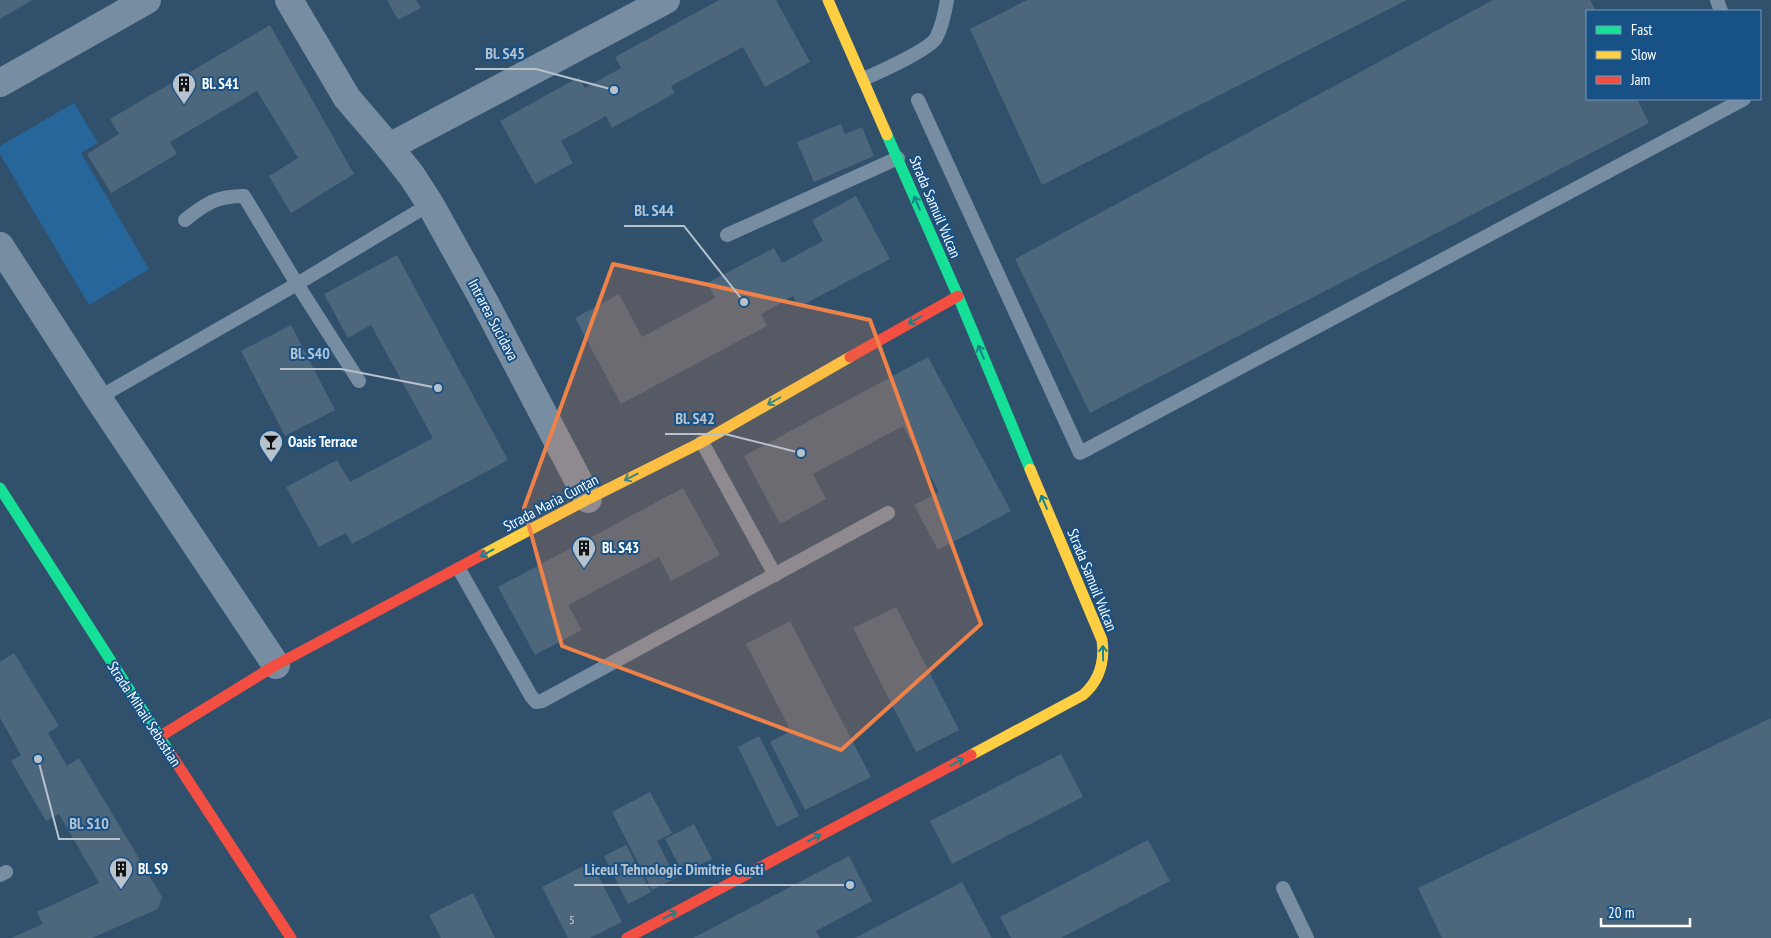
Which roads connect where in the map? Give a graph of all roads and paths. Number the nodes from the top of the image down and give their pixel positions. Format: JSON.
{"nodes":[{"id":1,"x":147,"y":0,"type":"edge"},
{"id":2,"x":289,"y":0,"type":"edge"},
{"id":3,"x":666,"y":0,"type":"edge"},
{"id":4,"x":828,"y":0,"type":"edge"},
{"id":5,"x":948,"y":0,"type":"edge"},
{"id":6,"x":864,"y":79,"type":"junction"},
{"id":7,"x":0,"y":83,"type":"edge"},
{"id":8,"x":918,"y":100,"type":"dead end"},
{"id":9,"x":1742,"y":100,"type":"edge"},
{"id":10,"x":389,"y":147,"type":"junction"},
{"id":11,"x":898,"y":158,"type":"junction"},
{"id":12,"x":430,"y":204,"type":"junction"},
{"id":13,"x":186,"y":220,"type":"dead end"},
{"id":14,"x":727,"y":235,"type":"dead end"},
{"id":15,"x":0,"y":246,"type":"edge"},
{"id":16,"x":296,"y":284,"type":"junction"},
{"id":17,"x":958,"y":296,"type":"junction"},
{"id":18,"x":359,"y":381,"type":"dead end"},
{"id":19,"x":98,"y":398,"type":"junction"},
{"id":20,"x":702,"y":442,"type":"junction"},
{"id":21,"x":0,"y":488,"type":"edge"},
{"id":22,"x":588,"y":499,"type":"junction"},
{"id":23,"x":888,"y":513,"type":"dead end"},
{"id":24,"x":460,"y":568,"type":"junction"},
{"id":25,"x":775,"y":576,"type":"junction"},
{"id":26,"x":276,"y":665,"type":"junction"},
{"id":27,"x":159,"y":737,"type":"junction"},
{"id":28,"x":1283,"y":888,"type":"dead end"},
{"id":29,"x":291,"y":938,"type":"edge"},
{"id":30,"x":627,"y":938,"type":"edge"},
{"id":31,"x":1307,"y":938,"type":"edge"}],
"edges":[{"from":1,"to":7,"type":"street"},
{"from":2,"to":10,"type":"street","name":"Intrarea Sucidava"},
{"from":3,"to":10,"type":"street"},
{"from":4,"to":6,"type":"street","name":"Strada Samuil Vulcan"},
{"from":5,"to":6,"type":"lane"},
{"from":6,"to":11,"type":"street","name":"Strada Samuil Vulcan"},
{"from":8,"to":9,"type":"lane"},
{"from":10,"to":12,"type":"street","name":"Intrarea Sucidava"},
{"from":11,"to":14,"type":"lane"},
{"from":17,"to":11,"type":"street","name":"Strada Samuil Vulcan","one_way":true},
{"from":12,"to":16,"type":"lane"},
{"from":12,"to":22,"type":"street","name":"Intrarea Sucidava"},
{"from":13,"to":16,"type":"lane"},
{"from":15,"to":19,"type":"street"},
{"from":16,"to":18,"type":"lane"},
{"from":16,"to":19,"type":"lane"},
{"from":17,"to":20,"type":"street","name":"Strada Maria Cunțan","one_way":true},
{"from":30,"to":17,"type":"street","name":"Strada Samuil Vulcan","one_way":true},
{"from":19,"to":26,"type":"street"},
{"from":20,"to":22,"type":"street","name":"Strada Maria Cunțan","one_way":true},
{"from":20,"to":25,"type":"lane"},
{"from":21,"to":27,"type":"street","name":"Strada Mihail Sebastian"},
{"from":22,"to":24,"type":"street","name":"Strada Maria Cunțan","one_way":true},
{"from":23,"to":25,"type":"lane"},
{"from":24,"to":25,"type":"lane"},
{"from":24,"to":26,"type":"street","name":"Strada Maria Cunțan"},
{"from":26,"to":27,"type":"street","name":"Strada Maria Cunțan"},
{"from":27,"to":29,"type":"street","name":"Strada Mihail Sebastian"},
{"from":28,"to":31,"type":"lane"}]}
